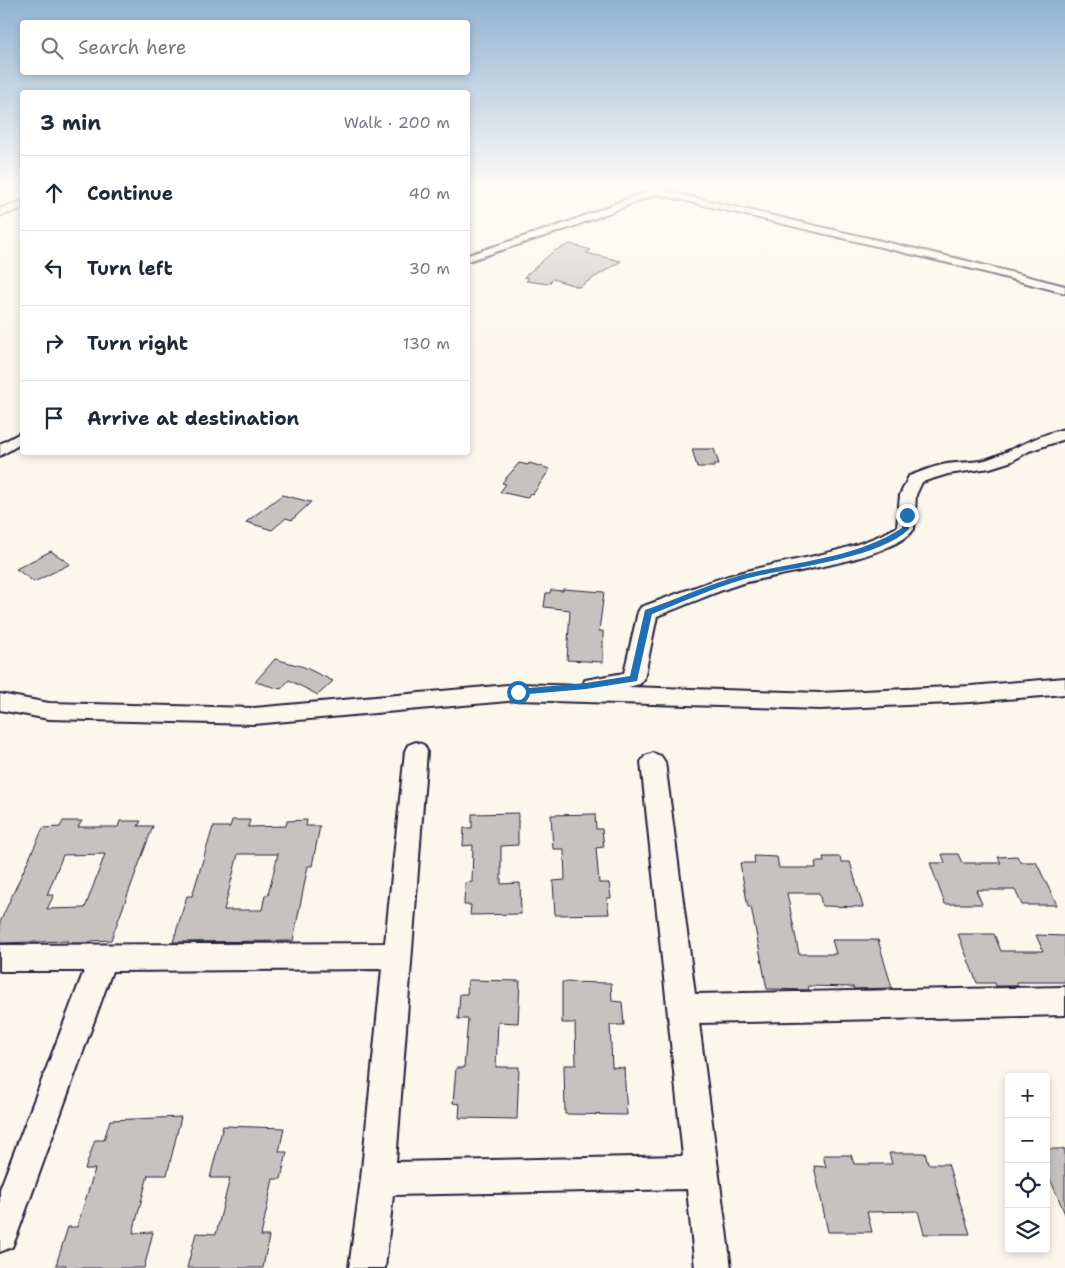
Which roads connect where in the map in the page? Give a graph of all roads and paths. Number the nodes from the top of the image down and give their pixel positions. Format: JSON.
{"nodes":[{"id":1,"x":510,"y":244,"type":"edge"},
{"id":2,"x":888,"y":244,"type":"edge"},
{"id":3,"x":470,"y":257,"type":"edge"},
{"id":4,"x":1065,"y":290,"type":"edge"},
{"id":5,"x":1065,"y":434,"type":"edge"},
{"id":6,"x":20,"y":438,"type":"edge"},
{"id":7,"x":0,"y":451,"type":"edge"},
{"id":8,"x":1065,"y":686,"type":"edge"},
{"id":9,"x":518,"y":692,"type":"junction"},
{"id":10,"x":0,"y":702,"type":"edge"},
{"id":11,"x":416,"y":751,"type":"dead end"},
{"id":12,"x":653,"y":762,"type":"dead end"},
{"id":13,"x":398,"y":956,"type":"junction"},
{"id":14,"x":0,"y":958,"type":"edge"},
{"id":15,"x":103,"y":958,"type":"junction"},
{"id":16,"x":1065,"y":1001,"type":"edge"},
{"id":17,"x":682,"y":1009,"type":"junction"},
{"id":18,"x":701,"y":1172,"type":"junction"},
{"id":19,"x":378,"y":1179,"type":"junction"},
{"id":20,"x":0,"y":1235,"type":"edge"},
{"id":21,"x":367,"y":1268,"type":"edge"},
{"id":22,"x":712,"y":1268,"type":"edge"}],
"edges":[{"from":1,"to":3,"type":"street"},
{"from":2,"to":4,"type":"street"},
{"from":5,"to":9,"type":"street"},
{"from":6,"to":7,"type":"street"},
{"from":8,"to":9,"type":"street"},
{"from":9,"to":10,"type":"street"},
{"from":11,"to":13,"type":"street"},
{"from":12,"to":17,"type":"street"},
{"from":13,"to":15,"type":"street"},
{"from":13,"to":19,"type":"street"},
{"from":14,"to":15,"type":"street"},
{"from":15,"to":20,"type":"street"},
{"from":16,"to":17,"type":"street"},
{"from":17,"to":18,"type":"street"},
{"from":18,"to":19,"type":"street"},
{"from":18,"to":22,"type":"street"},
{"from":19,"to":21,"type":"street"}]}
